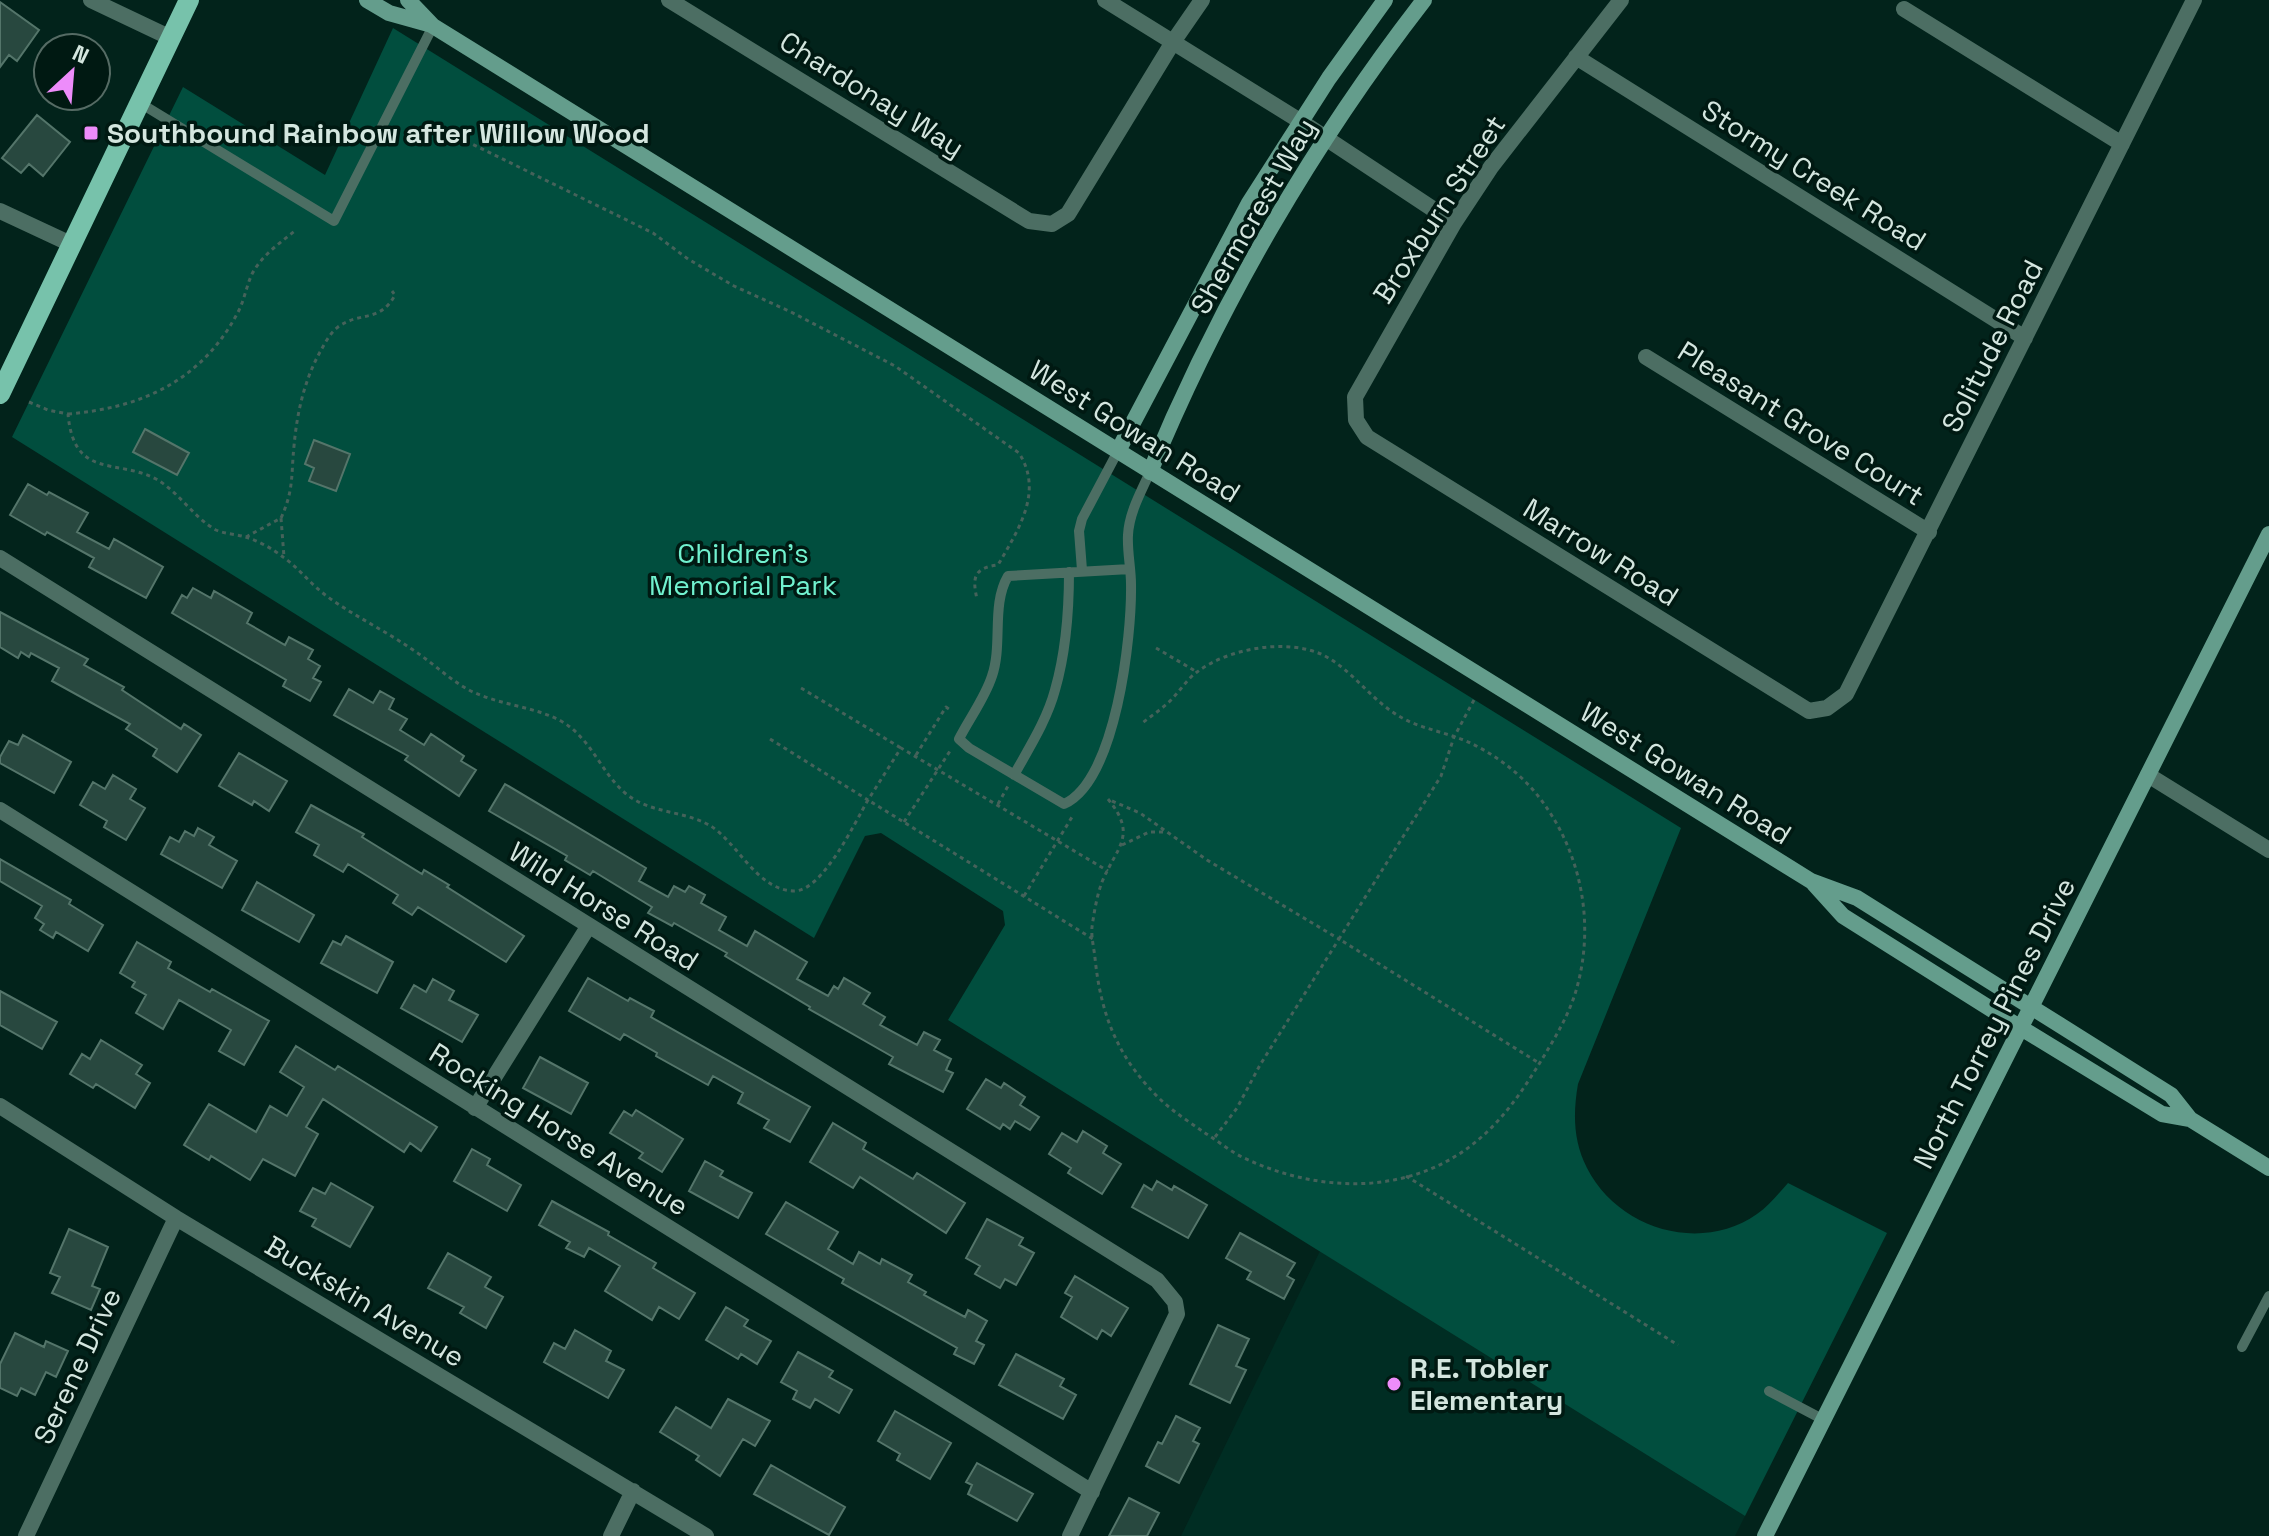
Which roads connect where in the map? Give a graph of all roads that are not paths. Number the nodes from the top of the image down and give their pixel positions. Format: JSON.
{"nodes":[{"id":1,"x":91,"y":0,"type":"edge"},
{"id":2,"x":189,"y":0,"type":"edge"},
{"id":3,"x":367,"y":0,"type":"edge"},
{"id":4,"x":408,"y":0,"type":"edge"},
{"id":5,"x":669,"y":0,"type":"edge"},
{"id":6,"x":1105,"y":0,"type":"edge"},
{"id":7,"x":1202,"y":0,"type":"edge"},
{"id":8,"x":1385,"y":0,"type":"edge"},
{"id":9,"x":1424,"y":0,"type":"edge"},
{"id":10,"x":1621,"y":0,"type":"edge"},
{"id":11,"x":2194,"y":0,"type":"edge"},
{"id":12,"x":1904,"y":9,"type":"dead end"},
{"id":13,"x":433,"y":26,"type":"junction"},
{"id":14,"x":171,"y":38,"type":"junction"},
{"id":15,"x":1173,"y":42,"type":"junction"},
{"id":16,"x":1576,"y":57,"type":"junction"},
{"id":17,"x":140,"y":103,"type":"junction"},
{"id":18,"x":1300,"y":121,"type":"junction"},
{"id":19,"x":1327,"y":139,"type":"junction"},
{"id":20,"x":2122,"y":144,"type":"junction"},
{"id":21,"x":0,"y":211,"type":"edge"},
{"id":22,"x":1454,"y":223,"type":"junction"},
{"id":23,"x":73,"y":245,"type":"junction"},
{"id":24,"x":2025,"y":338,"type":"junction"},
{"id":25,"x":1646,"y":357,"type":"dead end"},
{"id":26,"x":0,"y":394,"type":"edge"},
{"id":27,"x":1356,"y":420,"type":"joint"},
{"id":28,"x":1118,"y":451,"type":"junction"},
{"id":29,"x":1150,"y":472,"type":"junction"},
{"id":30,"x":1929,"y":532,"type":"junction"},
{"id":31,"x":2269,"y":534,"type":"edge"},
{"id":32,"x":0,"y":558,"type":"edge"},
{"id":33,"x":1130,"y":569,"type":"junction"},
{"id":34,"x":1082,"y":570,"type":"junction"},
{"id":35,"x":1069,"y":572,"type":"junction"},
{"id":36,"x":1827,"y":708,"type":"joint"},
{"id":37,"x":1014,"y":775,"type":"junction"},
{"id":38,"x":2148,"y":775,"type":"junction"},
{"id":39,"x":0,"y":810,"type":"edge"},
{"id":40,"x":2269,"y":850,"type":"edge"},
{"id":41,"x":1811,"y":881,"type":"junction"},
{"id":42,"x":588,"y":927,"type":"junction"},
{"id":43,"x":2032,"y":1007,"type":"junction"},
{"id":44,"x":2021,"y":1028,"type":"junction"},
{"id":45,"x":0,"y":1106,"type":"edge"},
{"id":46,"x":475,"y":1108,"type":"junction"},
{"id":47,"x":2190,"y":1119,"type":"junction"},
{"id":48,"x":2269,"y":1168,"type":"edge"},
{"id":49,"x":176,"y":1218,"type":"junction"},
{"id":50,"x":2269,"y":1296,"type":"edge"},
{"id":51,"x":2242,"y":1347,"type":"dead end"},
{"id":52,"x":1769,"y":1391,"type":"dead end"},
{"id":53,"x":1824,"y":1420,"type":"junction"},
{"id":54,"x":633,"y":1491,"type":"junction"},
{"id":55,"x":1092,"y":1492,"type":"junction"},
{"id":56,"x":26,"y":1536,"type":"edge"},
{"id":57,"x":611,"y":1536,"type":"edge"},
{"id":58,"x":706,"y":1536,"type":"edge"},
{"id":59,"x":1070,"y":1536,"type":"edge"},
{"id":60,"x":1765,"y":1536,"type":"edge"}],
"edges":[{"from":1,"to":14,"type":"street"},
{"from":2,"to":14,"type":"main road"},
{"from":3,"to":13,"type":"street","name":"West Gowan Road"},
{"from":4,"to":13,"type":"street","name":"West Gowan Road"},
{"from":5,"to":15,"type":"street","name":"Chardonay Way"},
{"from":6,"to":15,"type":"street"},
{"from":7,"to":15,"type":"street"},
{"from":8,"to":18,"type":"street","name":"Shermcrest Way"},
{"from":9,"to":19,"type":"street","name":"Shermcrest Way"},
{"from":10,"to":16,"type":"street","name":"Broxburn Street"},
{"from":11,"to":20,"type":"street","name":"Solitude Road"},
{"from":12,"to":20,"type":"street"},
{"from":13,"to":17,"type":"lane"},
{"from":13,"to":28,"type":"street","name":"West Gowan Road"},
{"from":14,"to":17,"type":"main road"},
{"from":15,"to":18,"type":"street"},
{"from":16,"to":22,"type":"street","name":"Broxburn Street"},
{"from":16,"to":24,"type":"street","name":"Stormy Creek Road"},
{"from":17,"to":23,"type":"main road"},
{"from":18,"to":19,"type":"street"},
{"from":18,"to":28,"type":"street","name":"Shermcrest Way"},
{"from":19,"to":22,"type":"street"},
{"from":19,"to":29,"type":"street","name":"Shermcrest Way"},
{"from":20,"to":24,"type":"street","name":"Solitude Road"},
{"from":21,"to":23,"type":"street"},
{"from":22,"to":27,"type":"street","name":"Broxburn Street"},
{"from":23,"to":26,"type":"main road"},
{"from":24,"to":30,"type":"street","name":"Solitude Road"},
{"from":25,"to":30,"type":"street","name":"Pleasant Grove Court"},
{"from":27,"to":36,"type":"street","name":"Marrow Road"},
{"from":28,"to":29,"type":"street","name":"West Gowan Road"},
{"from":28,"to":34,"type":"lane"},
{"from":29,"to":33,"type":"lane"},
{"from":29,"to":41,"type":"street","name":"West Gowan Road"},
{"from":30,"to":36,"type":"street","name":"Solitude Road"},
{"from":31,"to":38,"type":"street","name":"North Torrey Pines Drive"},
{"from":32,"to":42,"type":"street","name":"Wild Horse Road"},
{"from":33,"to":34,"type":"lane"},
{"from":33,"to":37,"type":"lane"},
{"from":34,"to":35,"type":"lane"},
{"from":35,"to":37,"type":"lane"},
{"from":35,"to":37,"type":"lane"},
{"from":38,"to":40,"type":"street"},
{"from":38,"to":43,"type":"street","name":"North Torrey Pines Drive"},
{"from":39,"to":46,"type":"street","name":"Rocking Horse Avenue"},
{"from":41,"to":43,"type":"street","name":"West Gowan Road"},
{"from":41,"to":44,"type":"street","name":"West Gowan Road"},
{"from":42,"to":46,"type":"street"},
{"from":42,"to":55,"type":"street","name":"Wild Horse Road"},
{"from":43,"to":44,"type":"street","name":"North Torrey Pines Drive"},
{"from":43,"to":47,"type":"street","name":"West Gowan Road"},
{"from":44,"to":47,"type":"street","name":"West Gowan Road"},
{"from":44,"to":53,"type":"street","name":"North Torrey Pines Drive"},
{"from":45,"to":49,"type":"street","name":"Buckskin Avenue"},
{"from":46,"to":55,"type":"street","name":"Rocking Horse Avenue"},
{"from":47,"to":48,"type":"street","name":"West Gowan Road"},
{"from":49,"to":54,"type":"street","name":"Buckskin Avenue"},
{"from":49,"to":56,"type":"street","name":"Serene Drive"},
{"from":50,"to":51,"type":"lane"},
{"from":52,"to":53,"type":"lane"},
{"from":53,"to":60,"type":"street","name":"North Torrey Pines Drive"},
{"from":54,"to":57,"type":"street"},
{"from":54,"to":58,"type":"street","name":"Buckskin Avenue"},
{"from":55,"to":59,"type":"street"}]}
